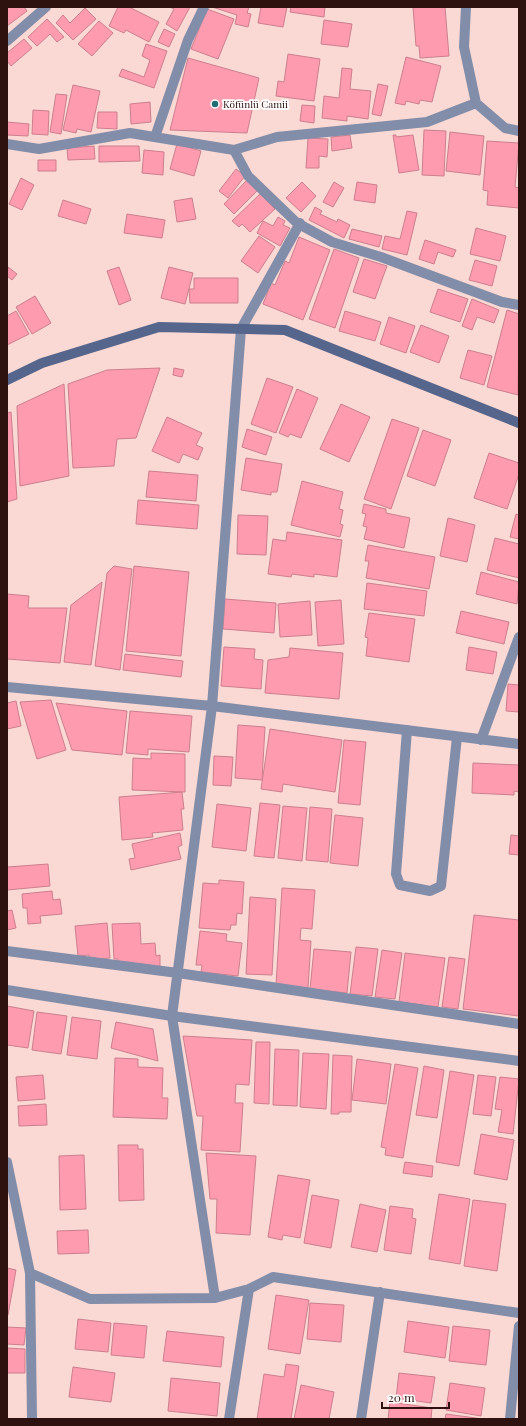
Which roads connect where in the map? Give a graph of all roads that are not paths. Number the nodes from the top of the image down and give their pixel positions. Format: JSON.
{"nodes":[{"id":1,"x":46,"y":7,"type":"edge"},
{"id":2,"x":204,"y":7,"type":"edge"},
{"id":3,"x":466,"y":7,"type":"edge"},
{"id":4,"x":7,"y":41,"type":"edge"},
{"id":5,"x":476,"y":103,"type":"junction"},
{"id":6,"x":519,"y":131,"type":"edge"},
{"id":7,"x":155,"y":137,"type":"junction"},
{"id":8,"x":7,"y":144,"type":"edge"},
{"id":9,"x":234,"y":150,"type":"junction"},
{"id":10,"x":300,"y":223,"type":"junction"},
{"id":11,"x":519,"y":305,"type":"edge"},
{"id":12,"x":241,"y":329,"type":"junction"},
{"id":13,"x":7,"y":380,"type":"edge"},
{"id":14,"x":519,"y":423,"type":"edge"},
{"id":15,"x":519,"y":637,"type":"edge"},
{"id":16,"x":7,"y":687,"type":"edge"},
{"id":17,"x":212,"y":706,"type":"junction"},
{"id":18,"x":406,"y":730,"type":"junction"},
{"id":19,"x":457,"y":737,"type":"junction"},
{"id":20,"x":482,"y":740,"type":"junction"},
{"id":21,"x":519,"y":744,"type":"edge"},
{"id":22,"x":7,"y":951,"type":"edge"},
{"id":23,"x":178,"y":973,"type":"junction"},
{"id":24,"x":7,"y":990,"type":"edge"},
{"id":25,"x":172,"y":1016,"type":"junction"},
{"id":26,"x":519,"y":1024,"type":"edge"},
{"id":27,"x":519,"y":1061,"type":"edge"},
{"id":28,"x":7,"y":1162,"type":"edge"},
{"id":29,"x":30,"y":1273,"type":"junction"},
{"id":30,"x":249,"y":1289,"type":"junction"},
{"id":31,"x":380,"y":1292,"type":"junction"},
{"id":32,"x":215,"y":1298,"type":"junction"},
{"id":33,"x":519,"y":1313,"type":"edge"},
{"id":34,"x":519,"y":1326,"type":"edge"},
{"id":35,"x":32,"y":1419,"type":"edge"},
{"id":36,"x":229,"y":1419,"type":"edge"},
{"id":37,"x":361,"y":1419,"type":"edge"},
{"id":38,"x":510,"y":1419,"type":"edge"}],
"edges":[{"from":1,"to":4,"type":"street"},
{"from":2,"to":7,"type":"street"},
{"from":3,"to":5,"type":"street"},
{"from":5,"to":6,"type":"street"},
{"from":5,"to":9,"type":"street"},
{"from":7,"to":8,"type":"street"},
{"from":7,"to":9,"type":"street"},
{"from":9,"to":10,"type":"street"},
{"from":10,"to":11,"type":"street"},
{"from":10,"to":12,"type":"street"},
{"from":12,"to":13,"type":"street"},
{"from":12,"to":14,"type":"street"},
{"from":12,"to":17,"type":"street"},
{"from":15,"to":20,"type":"street"},
{"from":16,"to":17,"type":"street"},
{"from":17,"to":18,"type":"street"},
{"from":17,"to":23,"type":"street"},
{"from":18,"to":19,"type":"street"},
{"from":18,"to":19,"type":"street"},
{"from":19,"to":20,"type":"street"},
{"from":20,"to":21,"type":"street"},
{"from":22,"to":23,"type":"street"},
{"from":23,"to":25,"type":"street"},
{"from":23,"to":26,"type":"street"},
{"from":24,"to":25,"type":"street"},
{"from":25,"to":27,"type":"street"},
{"from":25,"to":32,"type":"street"},
{"from":28,"to":29,"type":"street"},
{"from":29,"to":32,"type":"street"},
{"from":29,"to":35,"type":"street"},
{"from":30,"to":31,"type":"street"},
{"from":30,"to":32,"type":"street"},
{"from":30,"to":36,"type":"street"},
{"from":31,"to":33,"type":"street"},
{"from":31,"to":37,"type":"street"},
{"from":34,"to":38,"type":"street"}]}
